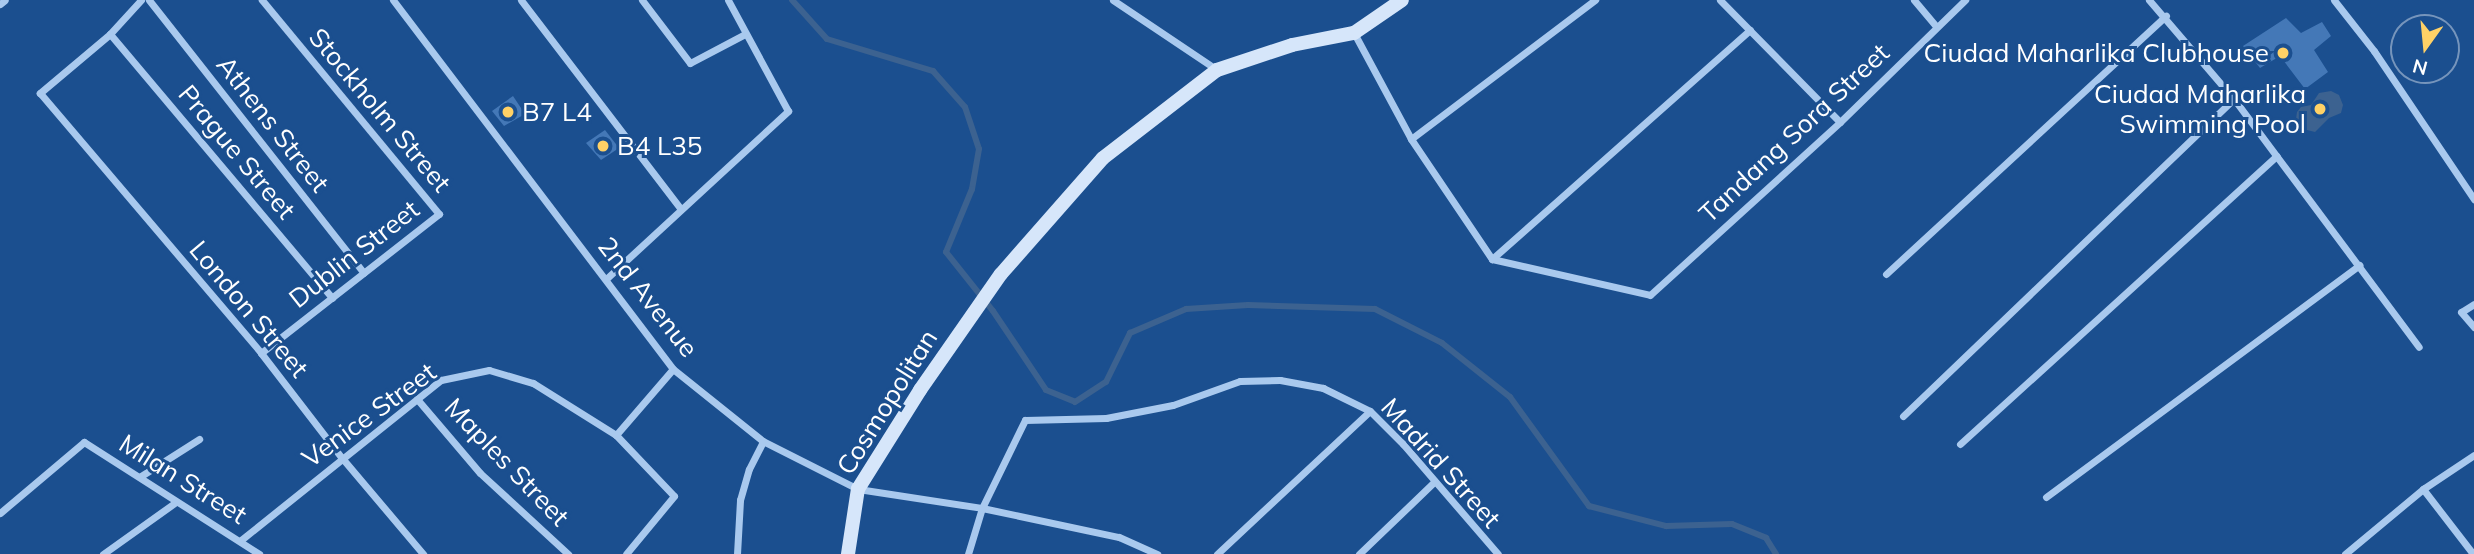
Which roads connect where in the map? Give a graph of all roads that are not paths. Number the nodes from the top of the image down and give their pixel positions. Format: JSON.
{"nodes":[{"id":1,"x":5,"y":0,"type":"edge"},
{"id":2,"x":141,"y":0,"type":"edge"},
{"id":3,"x":149,"y":0,"type":"edge"},
{"id":4,"x":262,"y":0,"type":"edge"},
{"id":5,"x":393,"y":0,"type":"edge"},
{"id":6,"x":521,"y":0,"type":"edge"},
{"id":7,"x":642,"y":0,"type":"edge"},
{"id":8,"x":728,"y":0,"type":"edge"},
{"id":9,"x":1113,"y":0,"type":"edge"},
{"id":10,"x":1402,"y":0,"type":"edge"},
{"id":11,"x":1595,"y":0,"type":"edge"},
{"id":12,"x":1720,"y":0,"type":"edge"},
{"id":13,"x":1914,"y":0,"type":"edge"},
{"id":14,"x":1965,"y":0,"type":"edge"},
{"id":15,"x":2149,"y":0,"type":"edge"},
{"id":16,"x":2334,"y":0,"type":"edge"},
{"id":17,"x":0,"y":4,"type":"edge"},
{"id":18,"x":2166,"y":16,"type":"junction"},
{"id":19,"x":1937,"y":27,"type":"junction"},
{"id":20,"x":1750,"y":30,"type":"junction"},
{"id":21,"x":1354,"y":33,"type":"junction"},
{"id":22,"x":110,"y":34,"type":"junction"},
{"id":23,"x":745,"y":34,"type":"junction"},
{"id":24,"x":1217,"y":70,"type":"junction"},
{"id":25,"x":2234,"y":99,"type":"junction"},
{"id":26,"x":1840,"y":122,"type":"junction"},
{"id":27,"x":1411,"y":139,"type":"junction"},
{"id":28,"x":2277,"y":156,"type":"junction"},
{"id":29,"x":2474,"y":200,"type":"edge"},
{"id":30,"x":681,"y":209,"type":"junction"},
{"id":31,"x":439,"y":214,"type":"joint"},
{"id":32,"x":1492,"y":259,"type":"junction"},
{"id":33,"x":2360,"y":265,"type":"junction"},
{"id":34,"x":364,"y":273,"type":"junction"},
{"id":35,"x":1886,"y":274,"type":"dead end"},
{"id":36,"x":606,"y":279,"type":"junction"},
{"id":37,"x":332,"y":298,"type":"junction"},
{"id":38,"x":2474,"y":304,"type":"edge"},
{"id":39,"x":2474,"y":327,"type":"edge"},
{"id":40,"x":2419,"y":347,"type":"dead end"},
{"id":41,"x":261,"y":353,"type":"junction"},
{"id":42,"x":673,"y":369,"type":"junction"},
{"id":43,"x":417,"y":399,"type":"junction"},
{"id":44,"x":1370,"y":411,"type":"junction"},
{"id":45,"x":1903,"y":416,"type":"dead end"},
{"id":46,"x":616,"y":435,"type":"junction"},
{"id":47,"x":199,"y":439,"type":"dead end"},
{"id":48,"x":763,"y":441,"type":"junction"},
{"id":49,"x":1960,"y":444,"type":"dead end"},
{"id":50,"x":2474,"y":454,"type":"edge"},
{"id":51,"x":342,"y":457,"type":"junction"},
{"id":52,"x":141,"y":476,"type":"junction"},
{"id":53,"x":1435,"y":481,"type":"junction"},
{"id":54,"x":858,"y":489,"type":"junction"},
{"id":55,"x":2423,"y":489,"type":"junction"},
{"id":56,"x":2046,"y":497,"type":"dead end"},
{"id":57,"x":176,"y":502,"type":"junction"},
{"id":58,"x":982,"y":508,"type":"junction"},
{"id":59,"x":0,"y":513,"type":"edge"},
{"id":60,"x":241,"y":540,"type":"junction"},
{"id":61,"x":116,"y":551,"type":"edge"},
{"id":62,"x":103,"y":554,"type":"edge"},
{"id":63,"x":259,"y":554,"type":"edge"},
{"id":64,"x":423,"y":554,"type":"edge"},
{"id":65,"x":568,"y":554,"type":"edge"},
{"id":66,"x":626,"y":554,"type":"edge"},
{"id":67,"x":737,"y":554,"type":"edge"},
{"id":68,"x":848,"y":554,"type":"edge"},
{"id":69,"x":968,"y":554,"type":"edge"},
{"id":70,"x":1157,"y":554,"type":"edge"},
{"id":71,"x":1217,"y":554,"type":"edge"},
{"id":72,"x":1359,"y":554,"type":"edge"},
{"id":73,"x":1495,"y":554,"type":"edge"},
{"id":74,"x":2345,"y":554,"type":"edge"},
{"id":75,"x":2473,"y":554,"type":"edge"}],
"edges":[{"from":1,"to":17,"type":"street"},
{"from":2,"to":22,"type":"street"},
{"from":3,"to":34,"type":"street","name":"Athens Street"},
{"from":4,"to":31,"type":"street","name":"Stockholm Street"},
{"from":5,"to":36,"type":"street","name":"2nd Avenue"},
{"from":6,"to":30,"type":"street"},
{"from":7,"to":23,"type":"street"},
{"from":8,"to":23,"type":"street"},
{"from":9,"to":24,"type":"street"},
{"from":10,"to":21,"type":"street"},
{"from":11,"to":27,"type":"street"},
{"from":12,"to":20,"type":"street"},
{"from":13,"to":19,"type":"street"},
{"from":14,"to":19,"type":"street","name":"Tandang Sora Street"},
{"from":15,"to":18,"type":"street"},
{"from":16,"to":29,"type":"street"},
{"from":18,"to":25,"type":"street"},
{"from":18,"to":35,"type":"street"},
{"from":19,"to":26,"type":"street","name":"Tandang Sora Street"},
{"from":20,"to":26,"type":"street"},
{"from":20,"to":32,"type":"street"},
{"from":21,"to":24,"type":"street","name":"Cosmopolitan"},
{"from":21,"to":27,"type":"street"},
{"from":22,"to":37,"type":"street","name":"Prague Street"},
{"from":22,"to":41,"type":"street","name":"London Street"},
{"from":23,"to":30,"type":"street"},
{"from":24,"to":54,"type":"street","name":"Cosmopolitan"},
{"from":25,"to":28,"type":"street"},
{"from":25,"to":45,"type":"street"},
{"from":26,"to":32,"type":"street","name":"Tandang Sora Street"},
{"from":27,"to":32,"type":"street"},
{"from":28,"to":33,"type":"street"},
{"from":28,"to":49,"type":"street"},
{"from":30,"to":36,"type":"street"},
{"from":31,"to":34,"type":"street","name":"Dublin Street"},
{"from":33,"to":40,"type":"street"},
{"from":33,"to":56,"type":"street"},
{"from":34,"to":37,"type":"street","name":"Dublin Street"},
{"from":36,"to":42,"type":"street","name":"2nd Avenue"},
{"from":37,"to":41,"type":"street","name":"Dublin Street"},
{"from":38,"to":39,"type":"street"},
{"from":41,"to":51,"type":"street","name":"London Street"},
{"from":42,"to":46,"type":"street"},
{"from":42,"to":48,"type":"street","name":"2nd Avenue"},
{"from":43,"to":46,"type":"street","name":"Venice Street"},
{"from":43,"to":51,"type":"street","name":"Venice Street"},
{"from":43,"to":65,"type":"street","name":"Maples Street"},
{"from":44,"to":53,"type":"street","name":"Madrid Street"},
{"from":44,"to":58,"type":"street","name":"Madrid Street"},
{"from":44,"to":71,"type":"street"},
{"from":46,"to":66,"type":"street","name":"Venice Street"},
{"from":47,"to":52,"type":"street"},
{"from":48,"to":54,"type":"street","name":"2nd Avenue"},
{"from":48,"to":67,"type":"street"},
{"from":50,"to":55,"type":"street"},
{"from":51,"to":60,"type":"street","name":"Venice Street"},
{"from":51,"to":64,"type":"street","name":"London Street"},
{"from":52,"to":57,"type":"street","name":"Milan Street"},
{"from":52,"to":59,"type":"street","name":"Milan Street"},
{"from":53,"to":72,"type":"street"},
{"from":53,"to":73,"type":"street","name":"Madrid Street"},
{"from":54,"to":58,"type":"street","name":"2nd Avenue"},
{"from":54,"to":68,"type":"street","name":"Cosmopolitan"},
{"from":55,"to":74,"type":"street"},
{"from":55,"to":75,"type":"street"},
{"from":57,"to":60,"type":"street","name":"Milan Street"},
{"from":57,"to":61,"type":"street"},
{"from":58,"to":69,"type":"street"},
{"from":58,"to":70,"type":"street","name":"2nd Avenue"},
{"from":60,"to":63,"type":"street","name":"Milan Street"},
{"from":61,"to":62,"type":"street"}]}
